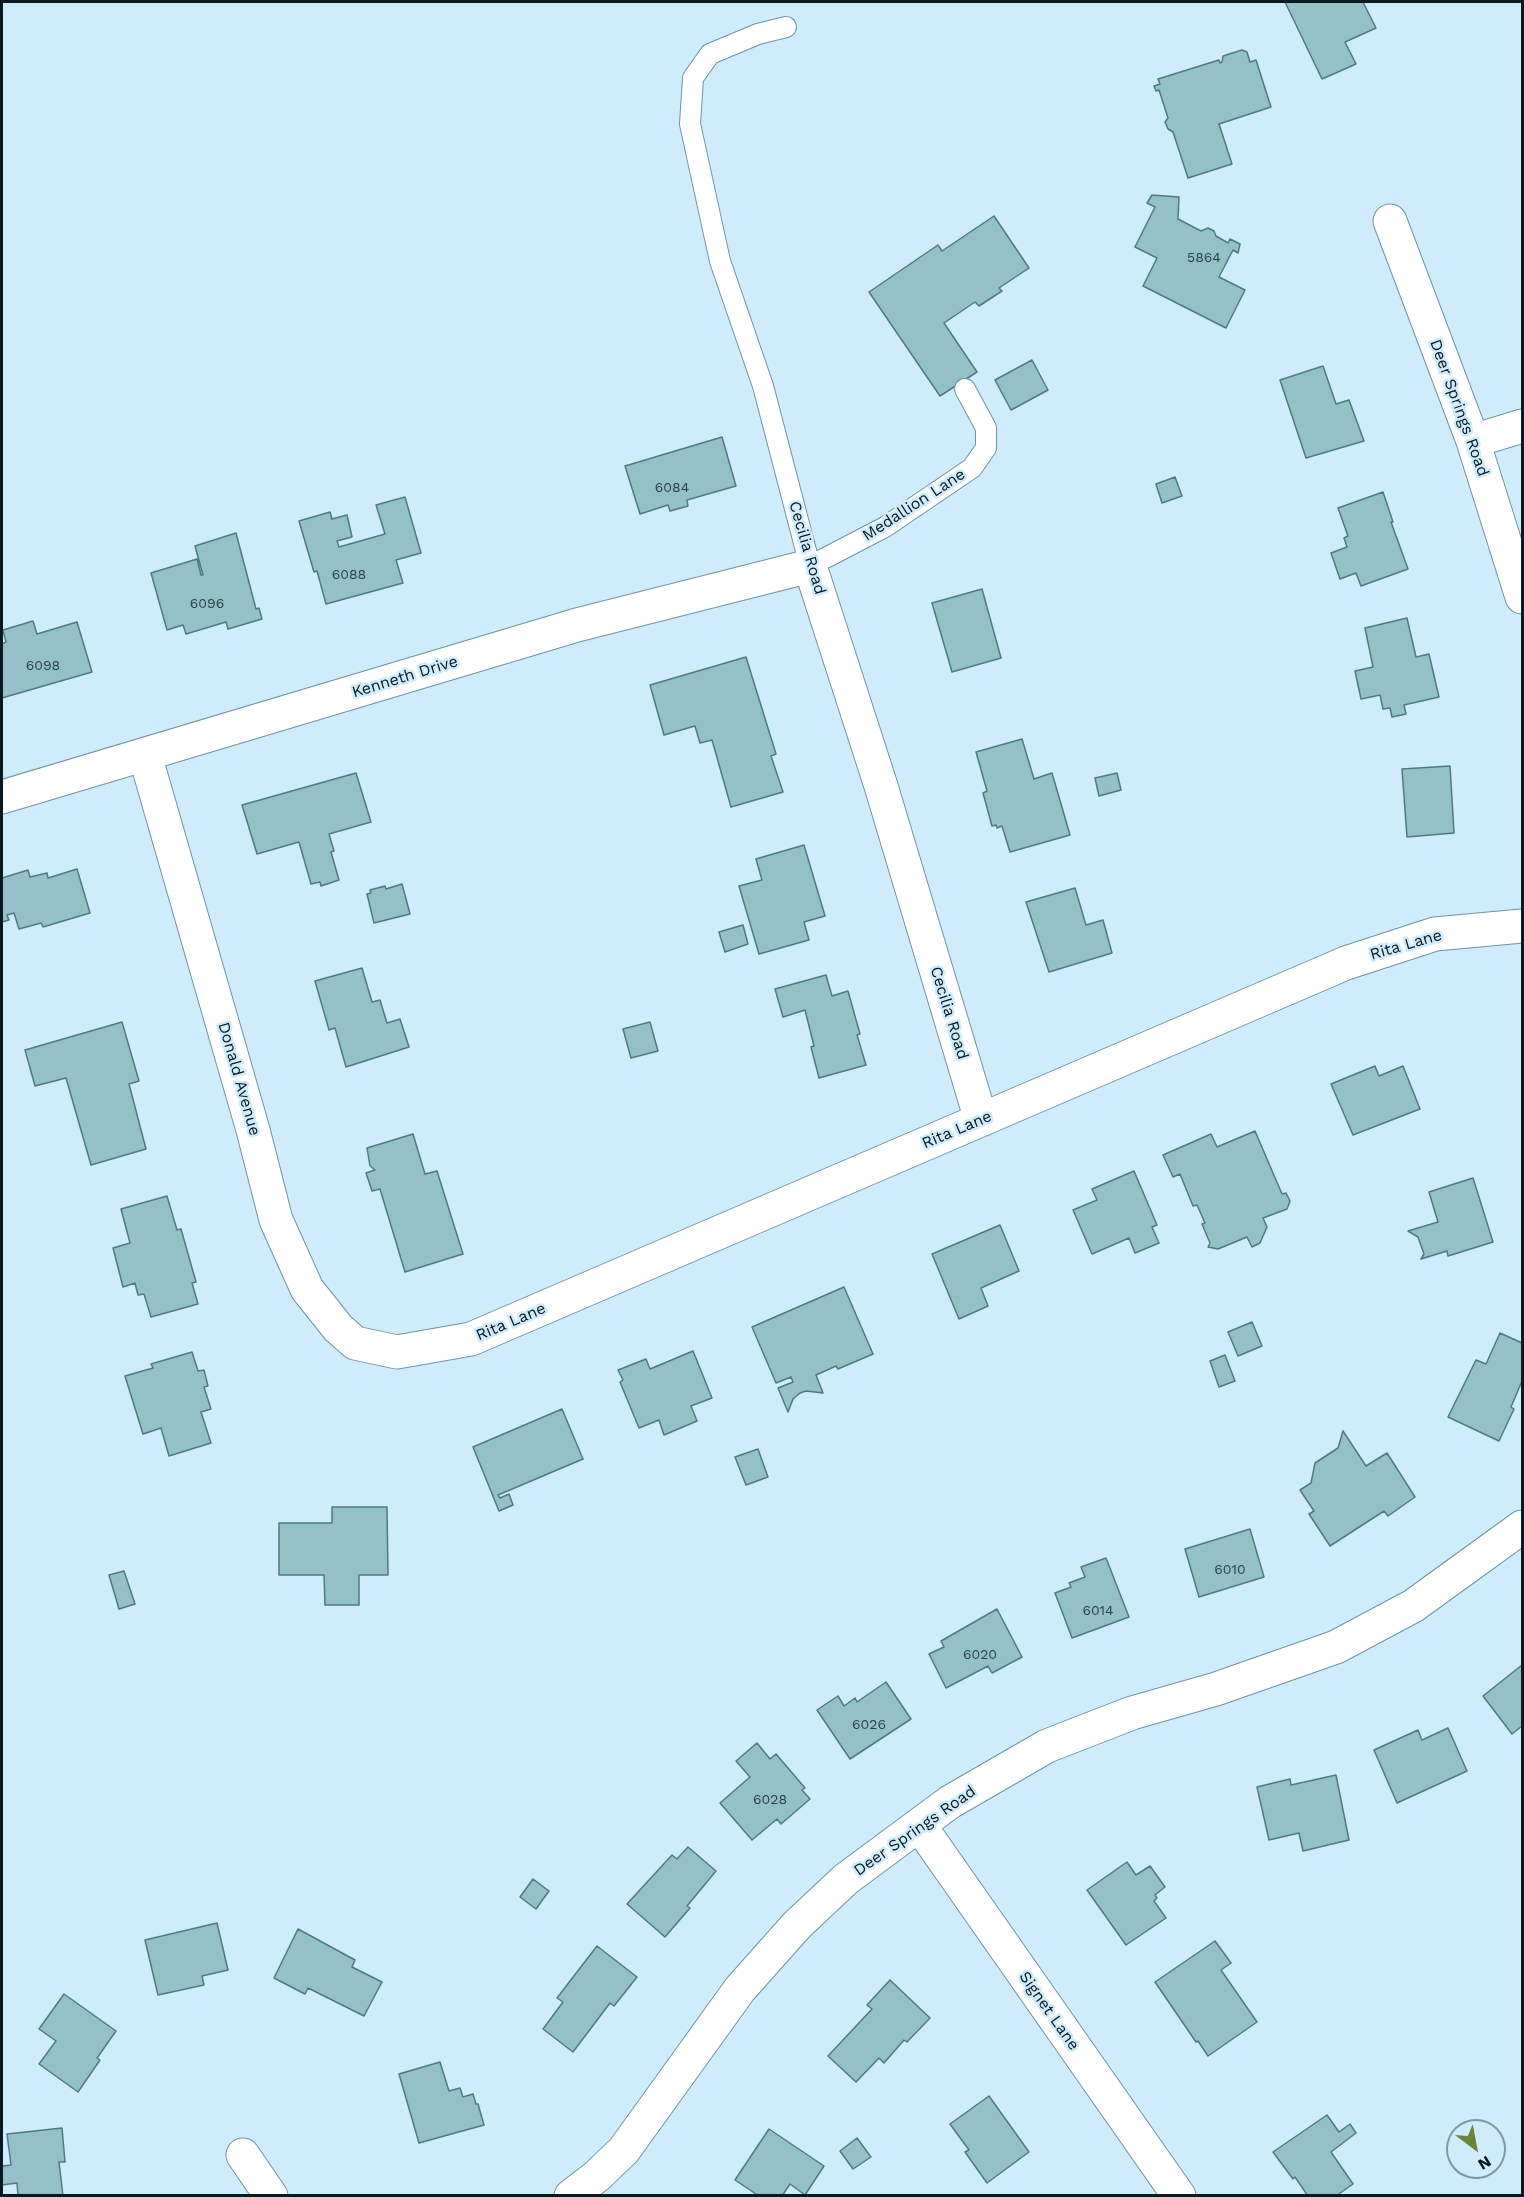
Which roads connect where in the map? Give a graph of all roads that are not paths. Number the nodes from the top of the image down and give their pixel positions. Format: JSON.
{"nodes":[{"id":1,"x":786,"y":27,"type":"dead end"},
{"id":2,"x":1390,"y":221,"type":"dead end"},
{"id":3,"x":964,"y":389,"type":"dead end"},
{"id":4,"x":1522,"y":426,"type":"edge"},
{"id":5,"x":1473,"y":441,"type":"junction"},
{"id":6,"x":810,"y":566,"type":"junction"},
{"id":7,"x":1522,"y":597,"type":"edge"},
{"id":8,"x":145,"y":755,"type":"junction"},
{"id":9,"x":2,"y":797,"type":"edge"},
{"id":10,"x":1522,"y":926,"type":"edge"},
{"id":11,"x":981,"y":1120,"type":"junction"},
{"id":12,"x":397,"y":1352,"type":"joint"},
{"id":13,"x":1522,"y":1527,"type":"edge"},
{"id":14,"x":920,"y":1826,"type":"junction"},
{"id":15,"x":243,"y":2155,"type":"dead end"},
{"id":16,"x":271,"y":2196,"type":"edge"},
{"id":17,"x":571,"y":2196,"type":"edge"},
{"id":18,"x":1179,"y":2196,"type":"edge"}],
"edges":[{"from":1,"to":6,"type":"lane","name":"Cecilia Road"},
{"from":2,"to":5,"type":"street","name":"Deer Springs Road"},
{"from":3,"to":6,"type":"lane","name":"Medallion Lane"},
{"from":4,"to":5,"type":"street"},
{"from":5,"to":7,"type":"street","name":"Deer Springs Road"},
{"from":6,"to":8,"type":"street","name":"Kenneth Drive"},
{"from":6,"to":11,"type":"street","name":"Cecilia Road"},
{"from":8,"to":9,"type":"street","name":"Kenneth Drive"},
{"from":8,"to":12,"type":"street","name":"Donald Avenue"},
{"from":10,"to":11,"type":"street","name":"Rita Lane"},
{"from":11,"to":12,"type":"street","name":"Rita Lane"},
{"from":13,"to":14,"type":"street","name":"Deer Springs Road"},
{"from":14,"to":17,"type":"street","name":"Deer Springs Road"},
{"from":14,"to":18,"type":"street","name":"Signet Lane"},
{"from":15,"to":16,"type":"street"}]}
